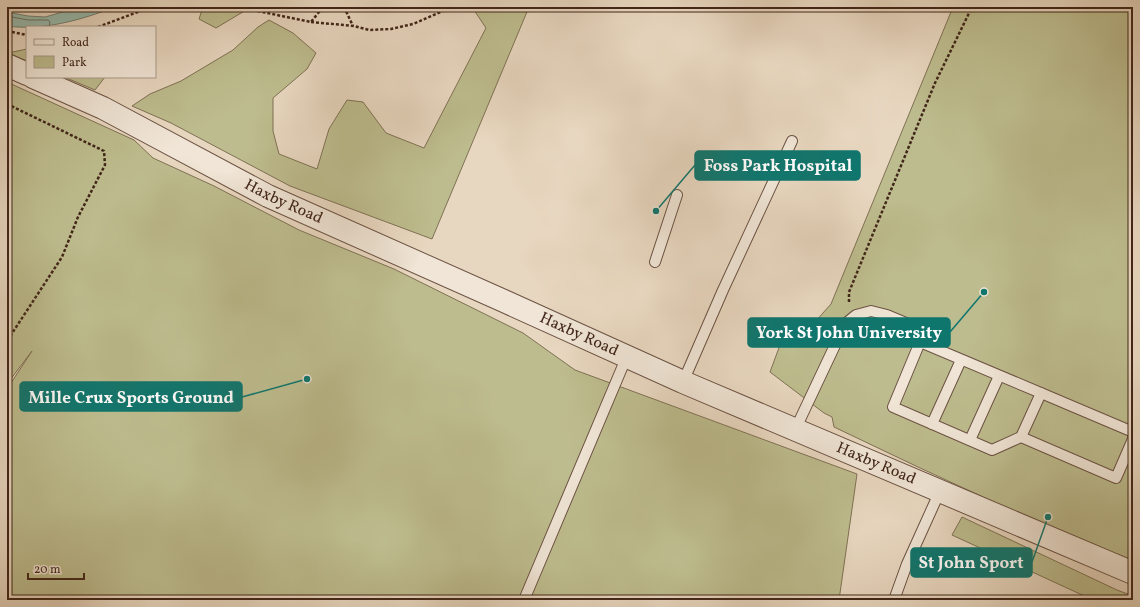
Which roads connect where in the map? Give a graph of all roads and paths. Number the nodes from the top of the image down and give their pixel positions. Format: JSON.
{"nodes":[{"id":1,"x":151,"y":7,"type":"edge"},
{"id":2,"x":238,"y":7,"type":"edge"},
{"id":3,"x":323,"y":7,"type":"edge"},
{"id":4,"x":344,"y":7,"type":"edge"},
{"id":5,"x":452,"y":7,"type":"edge"},
{"id":6,"x":972,"y":7,"type":"edge"},
{"id":7,"x":311,"y":22,"type":"junction"},
{"id":8,"x":101,"y":26,"type":"edge"},
{"id":9,"x":354,"y":26,"type":"junction"},
{"id":10,"x":7,"y":31,"type":"edge"},
{"id":11,"x":26,"y":35,"type":"edge"},
{"id":12,"x":7,"y":65,"type":"edge"},
{"id":13,"x":26,"y":74,"type":"edge"},
{"id":14,"x":35,"y":78,"type":"edge"},
{"id":15,"x":7,"y":104,"type":"edge"},
{"id":16,"x":792,"y":141,"type":"dead end"},
{"id":17,"x":677,"y":195,"type":"dead end"},
{"id":18,"x":655,"y":262,"type":"dead end"},
{"id":19,"x":849,"y":321,"type":"junction"},
{"id":20,"x":7,"y":341,"type":"edge"},
{"id":21,"x":920,"y":342,"type":"junction"},
{"id":22,"x":628,"y":356,"type":"junction"},
{"id":23,"x":961,"y":360,"type":"junction"},
{"id":24,"x":999,"y":376,"type":"junction"},
{"id":25,"x":683,"y":382,"type":"junction"},
{"id":26,"x":1041,"y":393,"type":"junction"},
{"id":27,"x":932,"y":424,"type":"junction"},
{"id":28,"x":795,"y":430,"type":"junction"},
{"id":29,"x":1133,"y":432,"type":"edge"},
{"id":30,"x":1021,"y":437,"type":"junction"},
{"id":31,"x":1133,"y":439,"type":"edge"},
{"id":32,"x":970,"y":440,"type":"junction"},
{"id":33,"x":940,"y":490,"type":"junction"},
{"id":34,"x":1133,"y":573,"type":"edge"},
{"id":35,"x":524,"y":600,"type":"edge"},
{"id":36,"x":894,"y":600,"type":"edge"}],
"edges":[{"from":1,"to":8,"type":"path"},
{"from":2,"to":7,"type":"path"},
{"from":3,"to":7,"type":"path"},
{"from":4,"to":9,"type":"path"},
{"from":5,"to":9,"type":"path"},
{"from":6,"to":19,"type":"path"},
{"from":7,"to":9,"type":"path"},
{"from":10,"to":11,"type":"path"},
{"from":12,"to":13,"type":"street"},
{"from":14,"to":22,"type":"street","name":"Haxby Road"},
{"from":15,"to":20,"type":"path"},
{"from":16,"to":25,"type":"lane"},
{"from":17,"to":18,"type":"lane"},
{"from":19,"to":21,"type":"lane"},
{"from":19,"to":28,"type":"lane"},
{"from":21,"to":23,"type":"lane"},
{"from":21,"to":27,"type":"lane"},
{"from":22,"to":25,"type":"street","name":"Haxby Road"},
{"from":22,"to":35,"type":"lane"},
{"from":23,"to":24,"type":"lane"},
{"from":23,"to":27,"type":"lane"},
{"from":24,"to":26,"type":"lane"},
{"from":24,"to":32,"type":"lane"},
{"from":25,"to":28,"type":"street","name":"Haxby Road"},
{"from":26,"to":29,"type":"lane"},
{"from":26,"to":30,"type":"lane"},
{"from":27,"to":32,"type":"lane"},
{"from":28,"to":33,"type":"street","name":"Haxby Road"},
{"from":30,"to":31,"type":"lane"},
{"from":30,"to":32,"type":"lane"},
{"from":33,"to":34,"type":"street","name":"Haxby Road"},
{"from":33,"to":36,"type":"lane"}]}
